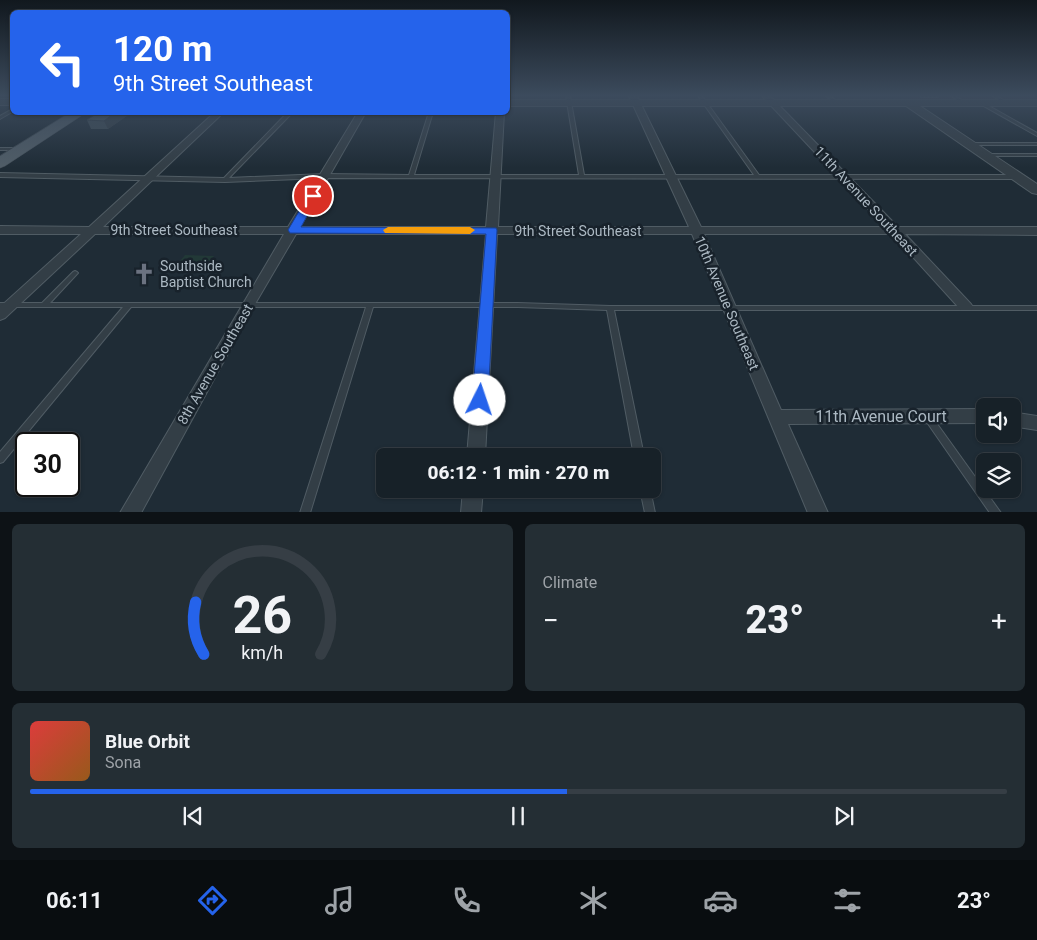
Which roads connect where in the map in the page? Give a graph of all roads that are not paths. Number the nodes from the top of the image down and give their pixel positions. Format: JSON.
{"nodes":[{"id":1,"x":69,"y":120,"type":"edge"},
{"id":2,"x":211,"y":120,"type":"edge"},
{"id":3,"x":283,"y":120,"type":"edge"},
{"id":4,"x":357,"y":120,"type":"edge"},
{"id":5,"x":429,"y":120,"type":"edge"},
{"id":6,"x":500,"y":120,"type":"edge"},
{"id":7,"x":573,"y":120,"type":"edge"},
{"id":8,"x":644,"y":120,"type":"edge"},
{"id":9,"x":718,"y":120,"type":"edge"},
{"id":10,"x":789,"y":120,"type":"edge"},
{"id":11,"x":933,"y":120,"type":"edge"},
{"id":12,"x":1010,"y":120,"type":"edge"},
{"id":13,"x":1037,"y":136,"type":"edge"},
{"id":14,"x":968,"y":144,"type":"junction"},
{"id":15,"x":1037,"y":144,"type":"edge"},
{"id":16,"x":24,"y":148,"type":"junction"},
{"id":17,"x":0,"y":149,"type":"edge"},
{"id":18,"x":1037,"y":155,"type":"edge"},
{"id":19,"x":986,"y":156,"type":"junction"},
{"id":20,"x":0,"y":163,"type":"edge"},
{"id":21,"x":0,"y":175,"type":"edge"},
{"id":22,"x":324,"y":176,"type":"junction"},
{"id":23,"x":411,"y":176,"type":"junction"},
{"id":24,"x":496,"y":176,"type":"junction"},
{"id":25,"x":582,"y":176,"type":"junction"},
{"id":26,"x":670,"y":176,"type":"junction"},
{"id":27,"x":148,"y":177,"type":"junction"},
{"id":28,"x":758,"y":177,"type":"junction"},
{"id":29,"x":844,"y":177,"type":"junction"},
{"id":30,"x":1018,"y":177,"type":"junction"},
{"id":31,"x":225,"y":180,"type":"junction"},
{"id":32,"x":1037,"y":190,"type":"edge"},
{"id":33,"x":0,"y":230,"type":"edge"},
{"id":34,"x":90,"y":230,"type":"junction"},
{"id":35,"x":294,"y":230,"type":"junction"},
{"id":36,"x":492,"y":230,"type":"junction"},
{"id":37,"x":696,"y":231,"type":"junction"},
{"id":38,"x":896,"y":231,"type":"junction"},
{"id":39,"x":1037,"y":231,"type":"edge"},
{"id":40,"x":75,"y":273,"type":"dead end"},
{"id":41,"x":129,"y":304,"type":"junction"},
{"id":42,"x":248,"y":304,"type":"junction"},
{"id":43,"x":5,"y":305,"type":"edge"},
{"id":44,"x":44,"y":305,"type":"junction"},
{"id":45,"x":370,"y":306,"type":"junction"},
{"id":46,"x":487,"y":306,"type":"junction"},
{"id":47,"x":966,"y":307,"type":"junction"},
{"id":48,"x":610,"y":308,"type":"junction"},
{"id":49,"x":729,"y":308,"type":"junction"},
{"id":50,"x":1037,"y":308,"type":"edge"},
{"id":51,"x":0,"y":315,"type":"edge"},
{"id":52,"x":926,"y":416,"type":"junction"},
{"id":53,"x":976,"y":416,"type":"edge"},
{"id":54,"x":777,"y":417,"type":"junction"},
{"id":55,"x":1021,"y":420,"type":"edge"},
{"id":56,"x":1037,"y":422,"type":"edge"},
{"id":57,"x":477,"y":448,"type":"edge"},
{"id":58,"x":637,"y":448,"type":"edge"},
{"id":59,"x":0,"y":459,"type":"edge"},
{"id":60,"x":473,"y":498,"type":"edge"},
{"id":61,"x":647,"y":498,"type":"edge"},
{"id":62,"x":130,"y":512,"type":"edge"},
{"id":63,"x":305,"y":512,"type":"edge"},
{"id":64,"x":472,"y":512,"type":"edge"},
{"id":65,"x":650,"y":512,"type":"edge"},
{"id":66,"x":818,"y":512,"type":"edge"},
{"id":67,"x":996,"y":512,"type":"edge"}],
"edges":[{"from":1,"to":16,"type":"main road"},
{"from":2,"to":27,"type":"street"},
{"from":3,"to":31,"type":"lane"},
{"from":4,"to":22,"type":"street","name":"8th Avenue Southeast"},
{"from":5,"to":23,"type":"lane"},
{"from":6,"to":24,"type":"street"},
{"from":7,"to":25,"type":"lane"},
{"from":8,"to":26,"type":"street","name":"10th Avenue Southeast"},
{"from":9,"to":28,"type":"lane"},
{"from":10,"to":29,"type":"street","name":"11th Avenue Southeast"},
{"from":11,"to":14,"type":"street"},
{"from":12,"to":13,"type":"lane"},
{"from":14,"to":15,"type":"lane"},
{"from":14,"to":19,"type":"street"},
{"from":16,"to":17,"type":"lane"},
{"from":16,"to":20,"type":"main road"},
{"from":18,"to":19,"type":"lane"},
{"from":19,"to":30,"type":"street"},
{"from":21,"to":27,"type":"lane"},
{"from":22,"to":23,"type":"lane"},
{"from":22,"to":31,"type":"lane"},
{"from":22,"to":35,"type":"street","name":"8th Avenue Southeast"},
{"from":23,"to":24,"type":"lane"},
{"from":24,"to":25,"type":"lane"},
{"from":24,"to":36,"type":"street"},
{"from":25,"to":26,"type":"lane"},
{"from":26,"to":28,"type":"lane"},
{"from":26,"to":37,"type":"street","name":"10th Avenue Southeast"},
{"from":27,"to":31,"type":"lane"},
{"from":27,"to":34,"type":"street"},
{"from":28,"to":29,"type":"lane"},
{"from":29,"to":30,"type":"lane"},
{"from":29,"to":38,"type":"street","name":"11th Avenue Southeast"},
{"from":30,"to":32,"type":"street"},
{"from":33,"to":34,"type":"street","name":"9th Street Southeast"},
{"from":34,"to":35,"type":"street","name":"9th Street Southeast"},
{"from":34,"to":43,"type":"street"},
{"from":35,"to":36,"type":"street","name":"9th Street Southeast"},
{"from":35,"to":42,"type":"street","name":"8th Avenue Southeast"},
{"from":36,"to":37,"type":"street","name":"9th Street Southeast"},
{"from":36,"to":46,"type":"street"},
{"from":37,"to":38,"type":"street","name":"9th Street Southeast"},
{"from":37,"to":49,"type":"street","name":"10th Avenue Southeast"},
{"from":38,"to":39,"type":"street","name":"9th Street Southeast"},
{"from":38,"to":47,"type":"street","name":"11th Avenue Southeast"},
{"from":40,"to":44,"type":"lane"},
{"from":41,"to":42,"type":"lane"},
{"from":41,"to":44,"type":"lane"},
{"from":41,"to":59,"type":"lane"},
{"from":42,"to":45,"type":"lane"},
{"from":42,"to":62,"type":"street","name":"8th Avenue Southeast"},
{"from":43,"to":44,"type":"lane"},
{"from":43,"to":51,"type":"street"},
{"from":45,"to":46,"type":"lane"},
{"from":45,"to":63,"type":"lane"},
{"from":46,"to":48,"type":"lane"},
{"from":46,"to":57,"type":"street"},
{"from":47,"to":49,"type":"lane"},
{"from":47,"to":50,"type":"lane"},
{"from":48,"to":49,"type":"lane"},
{"from":48,"to":58,"type":"lane"},
{"from":49,"to":54,"type":"street","name":"10th Avenue Southeast"},
{"from":52,"to":53,"type":"street","name":"11th Avenue Court"},
{"from":52,"to":54,"type":"street","name":"11th Avenue Court"},
{"from":52,"to":67,"type":"lane"},
{"from":54,"to":66,"type":"street","name":"10th Avenue Southeast"},
{"from":55,"to":56,"type":"street"},
{"from":60,"to":64,"type":"street"},
{"from":61,"to":65,"type":"lane"}]}
